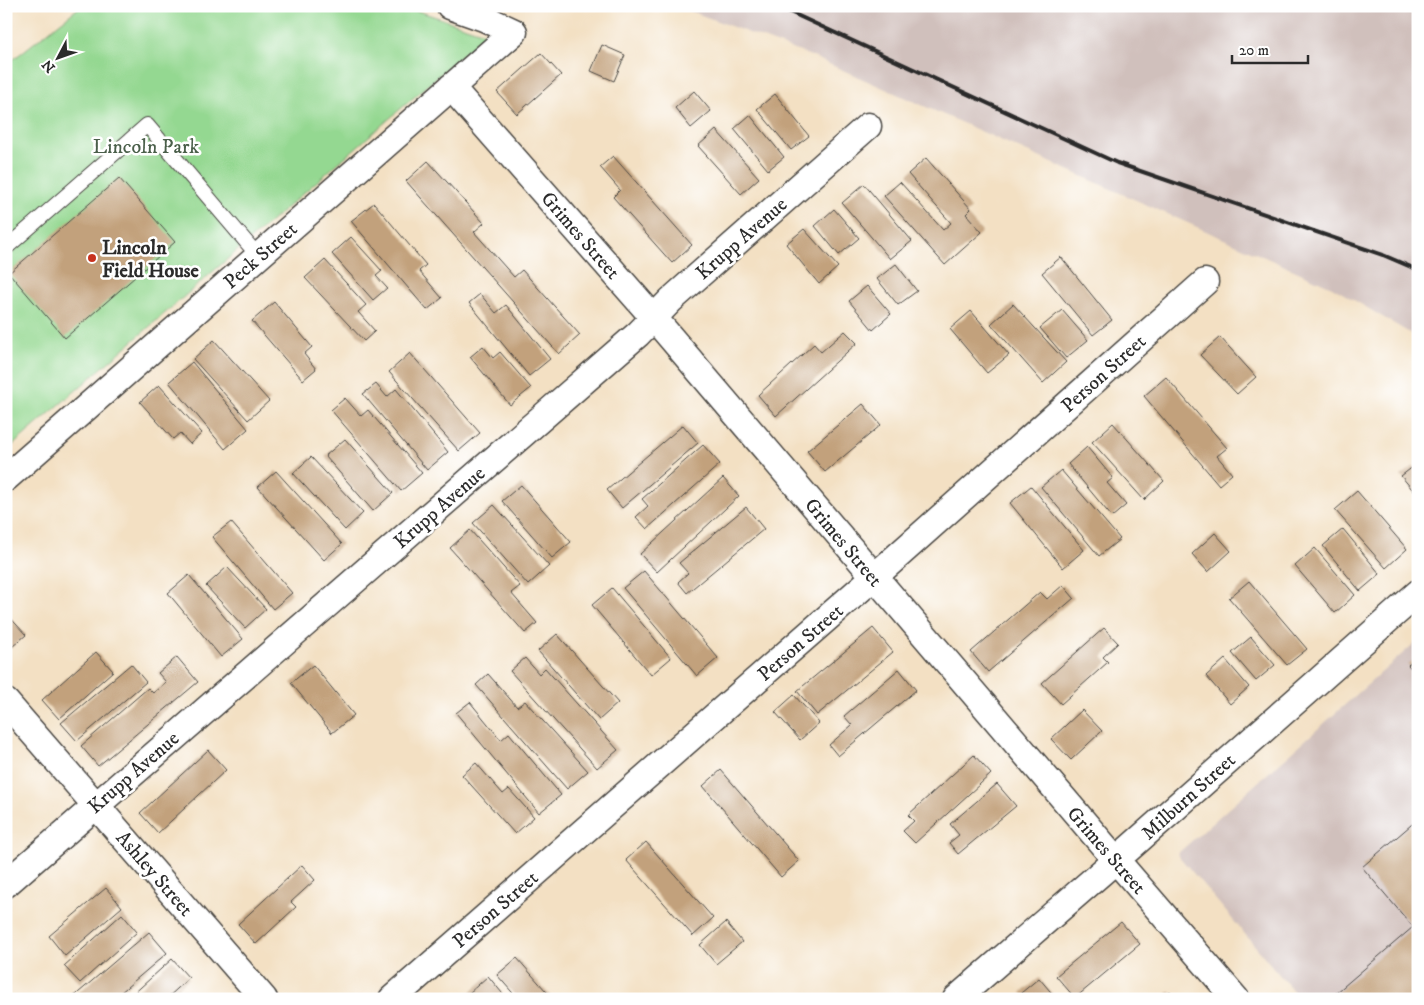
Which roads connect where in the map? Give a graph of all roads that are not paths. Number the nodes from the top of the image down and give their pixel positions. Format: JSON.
{"nodes":[{"id":1,"x":450,"y":6,"type":"edge"},
{"id":2,"x":451,"y":87,"type":"junction"},
{"id":3,"x":868,"y":126,"type":"dead end"},
{"id":4,"x":6,"y":248,"type":"edge"},
{"id":5,"x":259,"y":257,"type":"junction"},
{"id":6,"x":1205,"y":282,"type":"dead end"},
{"id":7,"x":654,"y":318,"type":"junction"},
{"id":8,"x":6,"y":478,"type":"edge"},
{"id":9,"x":874,"y":577,"type":"junction"},
{"id":10,"x":1415,"y":600,"type":"edge"},
{"id":11,"x":6,"y":702,"type":"edge"},
{"id":12,"x":96,"y":805,"type":"junction"},
{"id":13,"x":1116,"y":860,"type":"junction"},
{"id":14,"x":6,"y":884,"type":"edge"},
{"id":15,"x":264,"y":999,"type":"edge"},
{"id":16,"x":392,"y":999,"type":"edge"},
{"id":17,"x":956,"y":999,"type":"edge"},
{"id":18,"x":1236,"y":999,"type":"edge"}],
"edges":[{"from":1,"to":2,"type":"street","name":"Peck Street"},
{"from":2,"to":5,"type":"street","name":"Peck Street"},
{"from":2,"to":7,"type":"street","name":"Grimes Street"},
{"from":3,"to":7,"type":"street","name":"Krupp Avenue"},
{"from":4,"to":5,"type":"lane"},
{"from":5,"to":8,"type":"street","name":"Peck Street"},
{"from":6,"to":9,"type":"street","name":"Person Street"},
{"from":7,"to":9,"type":"street","name":"Grimes Street"},
{"from":7,"to":12,"type":"street","name":"Krupp Avenue"},
{"from":9,"to":13,"type":"street","name":"Grimes Street"},
{"from":9,"to":16,"type":"street","name":"Person Street"},
{"from":10,"to":13,"type":"street","name":"Milburn Street"},
{"from":11,"to":12,"type":"street","name":"Ashley Street"},
{"from":12,"to":14,"type":"street","name":"Krupp Avenue"},
{"from":12,"to":15,"type":"street","name":"Ashley Street"},
{"from":13,"to":17,"type":"street","name":"Milburn Street"},
{"from":13,"to":18,"type":"street","name":"Grimes Street"}]}
